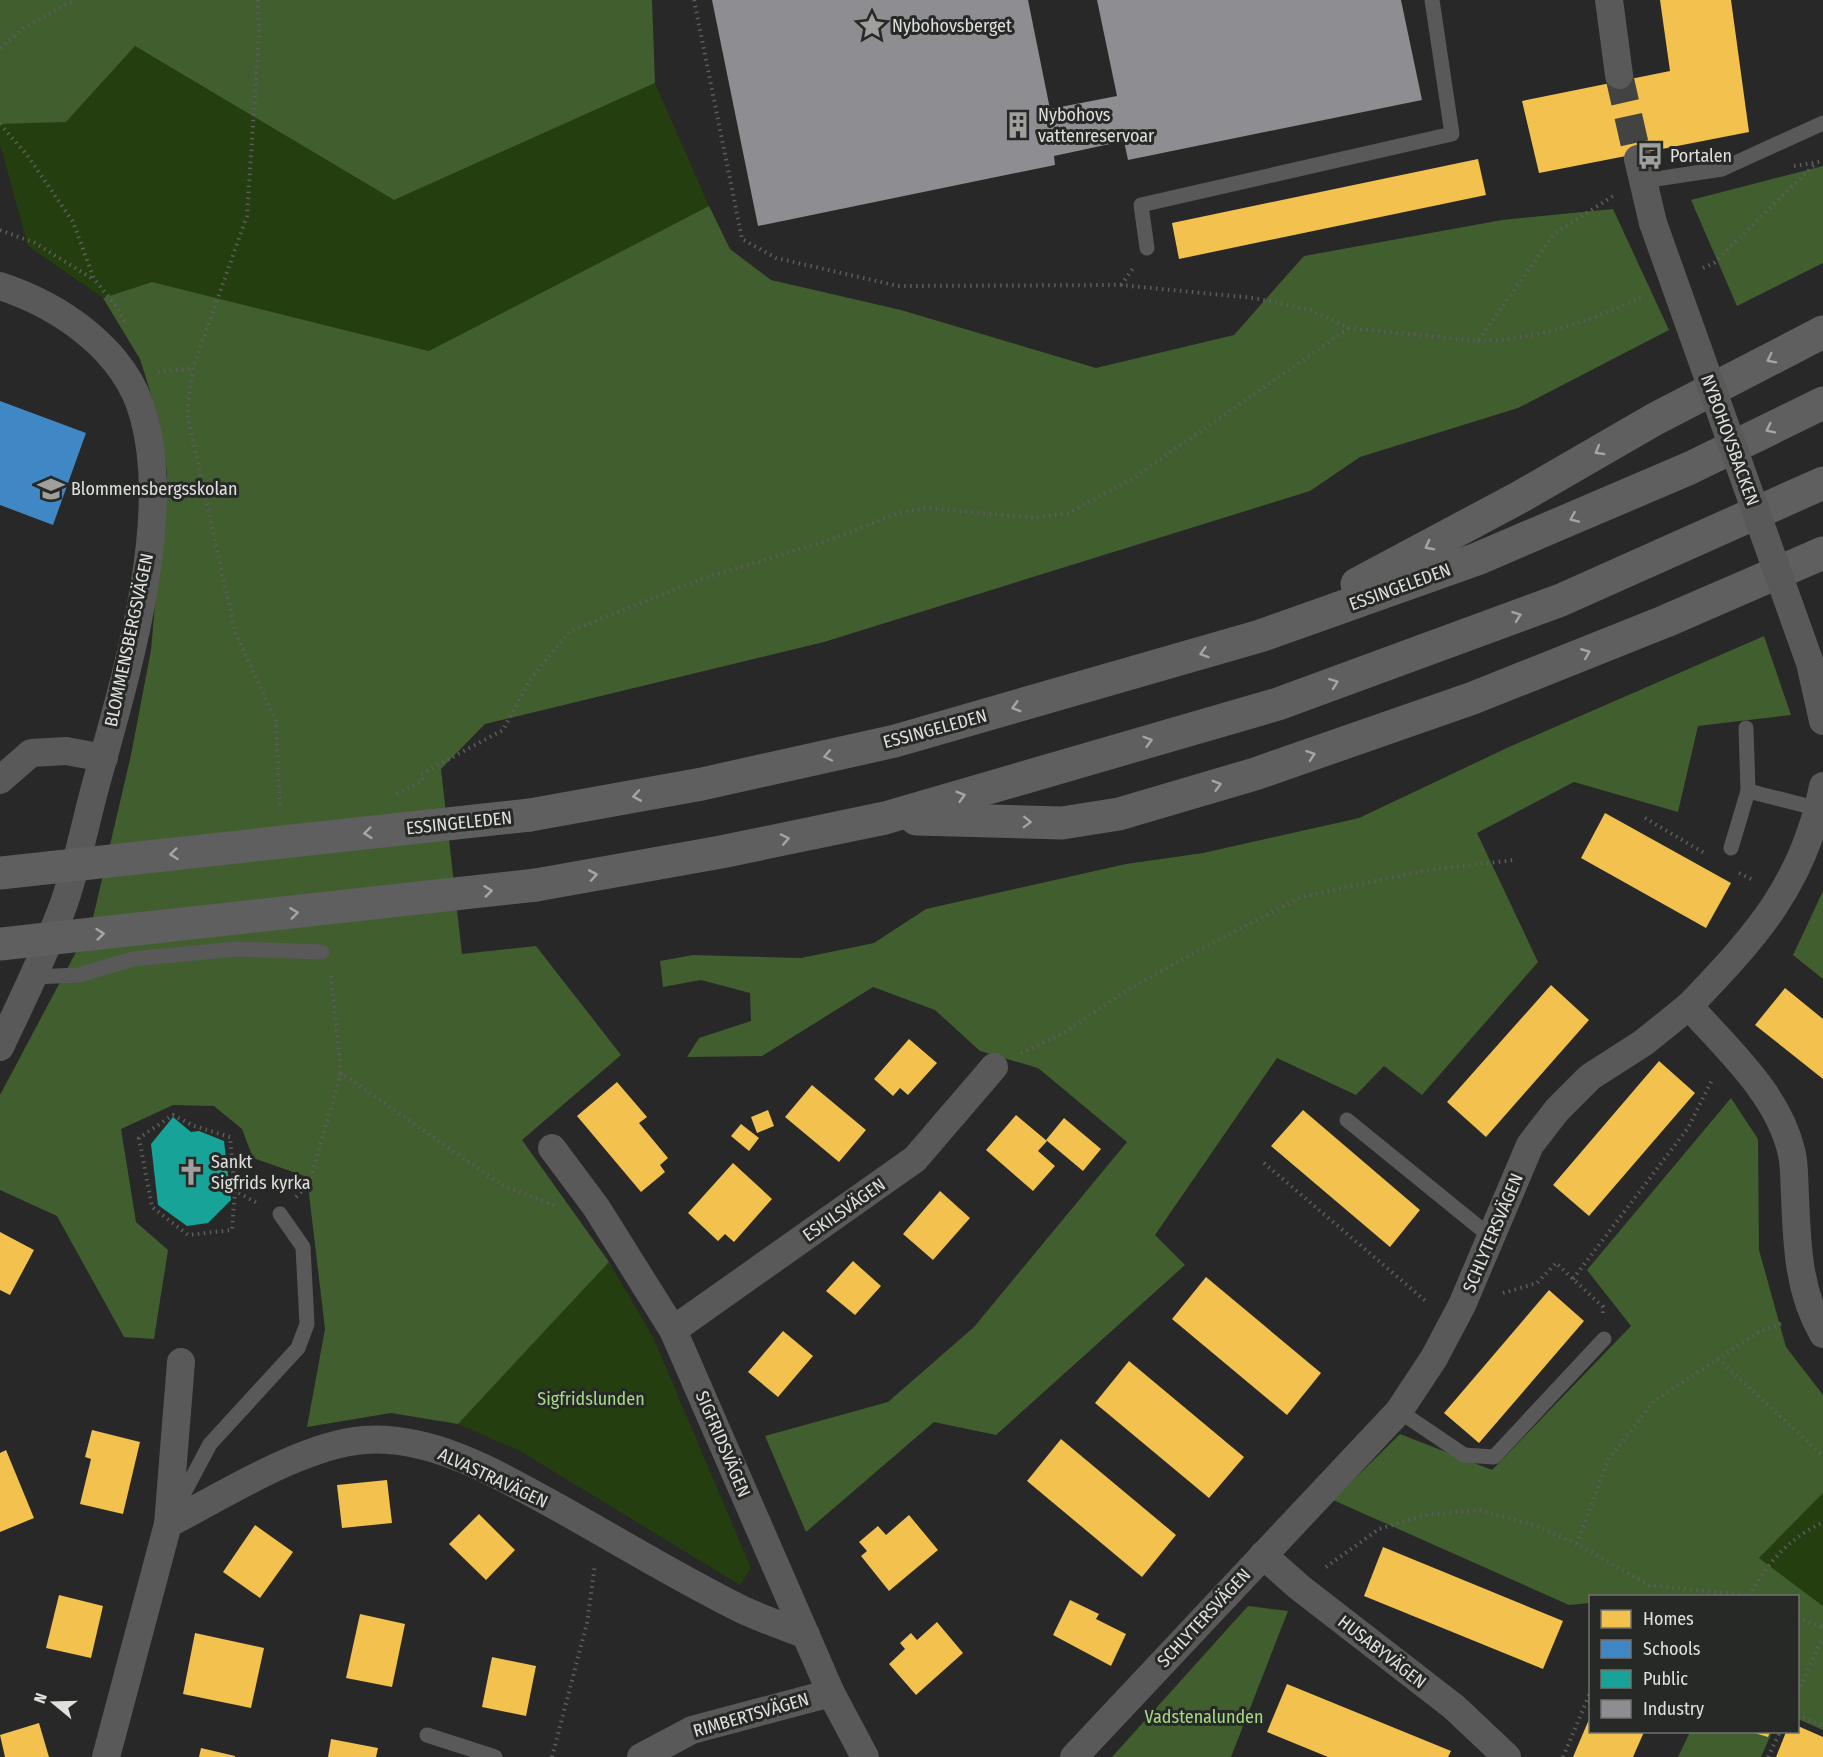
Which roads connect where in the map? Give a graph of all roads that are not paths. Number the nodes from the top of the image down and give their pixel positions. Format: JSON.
{"nodes":[{"id":1,"x":1432,"y":0,"type":"edge"},
{"id":2,"x":1609,"y":0,"type":"edge"},
{"id":3,"x":1619,"y":75,"type":"tunnel mouth"},
{"id":4,"x":1823,"y":123,"type":"edge"},
{"id":5,"x":1640,"y":170,"type":"joint"},
{"id":6,"x":1147,"y":248,"type":"dead end"},
{"id":7,"x":0,"y":286,"type":"edge"},
{"id":8,"x":1823,"y":332,"type":"edge"},
{"id":9,"x":1823,"y":403,"type":"edge"},
{"id":10,"x":1823,"y":483,"type":"edge"},
{"id":11,"x":1823,"y":553,"type":"edge"},
{"id":12,"x":1260,"y":636,"type":"junction"},
{"id":13,"x":1823,"y":721,"type":"edge"},
{"id":14,"x":1746,"y":728,"type":"dead end"},
{"id":15,"x":104,"y":758,"type":"junction"},
{"id":16,"x":0,"y":780,"type":"edge"},
{"id":17,"x":1748,"y":791,"type":"junction"},
{"id":18,"x":1821,"y":797,"type":"edge"},
{"id":19,"x":885,"y":818,"type":"junction"},
{"id":20,"x":1731,"y":848,"type":"dead end"},
{"id":21,"x":0,"y":873,"type":"edge"},
{"id":22,"x":0,"y":944,"type":"edge"},
{"id":23,"x":322,"y":952,"type":"road end"},
{"id":24,"x":34,"y":977,"type":"junction"},
{"id":25,"x":1689,"y":1006,"type":"junction"},
{"id":26,"x":0,"y":1047,"type":"edge"},
{"id":27,"x":994,"y":1067,"type":"road end"},
{"id":28,"x":1347,"y":1120,"type":"dead end"},
{"id":29,"x":552,"y":1148,"type":"dead end"},
{"id":30,"x":280,"y":1214,"type":"road end"},
{"id":31,"x":1491,"y":1237,"type":"junction"},
{"id":32,"x":1817,"y":1323,"type":"edge"},
{"id":33,"x":673,"y":1330,"type":"junction"},
{"id":34,"x":1604,"y":1339,"type":"road end"},
{"id":35,"x":181,"y":1362,"type":"dead end"},
{"id":36,"x":1399,"y":1411,"type":"junction"},
{"id":37,"x":168,"y":1524,"type":"junction"},
{"id":38,"x":1263,"y":1555,"type":"junction"},
{"id":39,"x":806,"y":1635,"type":"junction"},
{"id":40,"x":831,"y":1693,"type":"junction"},
{"id":41,"x":427,"y":1735,"type":"dead end"},
{"id":42,"x":1501,"y":1755,"type":"edge"},
{"id":43,"x":106,"y":1757,"type":"edge"},
{"id":44,"x":495,"y":1757,"type":"edge"},
{"id":45,"x":641,"y":1757,"type":"edge"},
{"id":46,"x":865,"y":1757,"type":"edge"},
{"id":47,"x":1074,"y":1757,"type":"edge"}],
"edges":[{"from":1,"to":6,"type":"lane"},
{"from":2,"to":3,"type":"street"},
{"from":4,"to":5,"type":"lane"},
{"from":5,"to":13,"type":"street","name":"NYBOHOVSBACKEN","bridge":true},
{"from":7,"to":15,"type":"street","name":"BLOMMENSBERGSVÄGEN"},
{"from":8,"to":12,"type":"highway","one_way":true},
{"from":9,"to":12,"type":"highway","name":"ESSINGELEDEN","one_way":true},
{"from":19,"to":10,"type":"highway","one_way":true},
{"from":19,"to":11,"type":"highway","one_way":true},
{"from":12,"to":21,"type":"highway","name":"ESSINGELEDEN","one_way":true,"bridge":true},
{"from":14,"to":17,"type":"lane"},
{"from":15,"to":16,"type":"street"},
{"from":15,"to":24,"type":"street","name":"BLOMMENSBERGSVÄGEN"},
{"from":17,"to":18,"type":"lane"},
{"from":17,"to":20,"type":"lane"},
{"from":18,"to":25,"type":"street"},
{"from":22,"to":19,"type":"highway","one_way":true,"bridge":true},
{"from":23,"to":24,"type":"lane"},
{"from":24,"to":26,"type":"street","name":"BLOMMENSBERGSVÄGEN"},
{"from":25,"to":31,"type":"street","name":"SCHLYTERSVÄGEN"},
{"from":25,"to":32,"type":"street"},
{"from":27,"to":33,"type":"street","name":"ESKILSVÄGEN"},
{"from":28,"to":31,"type":"lane"},
{"from":29,"to":33,"type":"street","name":"SIGFRIDSVÄGEN"},
{"from":30,"to":37,"type":"lane"},
{"from":31,"to":36,"type":"street","name":"SCHLYTERSVÄGEN"},
{"from":33,"to":39,"type":"street","name":"SIGFRIDSVÄGEN"},
{"from":34,"to":36,"type":"lane"},
{"from":35,"to":37,"type":"street"},
{"from":36,"to":38,"type":"street","name":"SCHLYTERSVÄGEN"},
{"from":37,"to":39,"type":"street","name":"ALVASTRAVÄGEN"},
{"from":37,"to":43,"type":"street"},
{"from":38,"to":42,"type":"street","name":"HUSABYVÄGEN"},
{"from":38,"to":47,"type":"street","name":"SCHLYTERSVÄGEN"},
{"from":39,"to":40,"type":"street","name":"SIGFRIDSVÄGEN"},
{"from":40,"to":45,"type":"street","name":"RIMBERTSVÄGEN"},
{"from":40,"to":46,"type":"street","name":"SIGFRIDSVÄGEN"},
{"from":41,"to":44,"type":"lane"}]}
